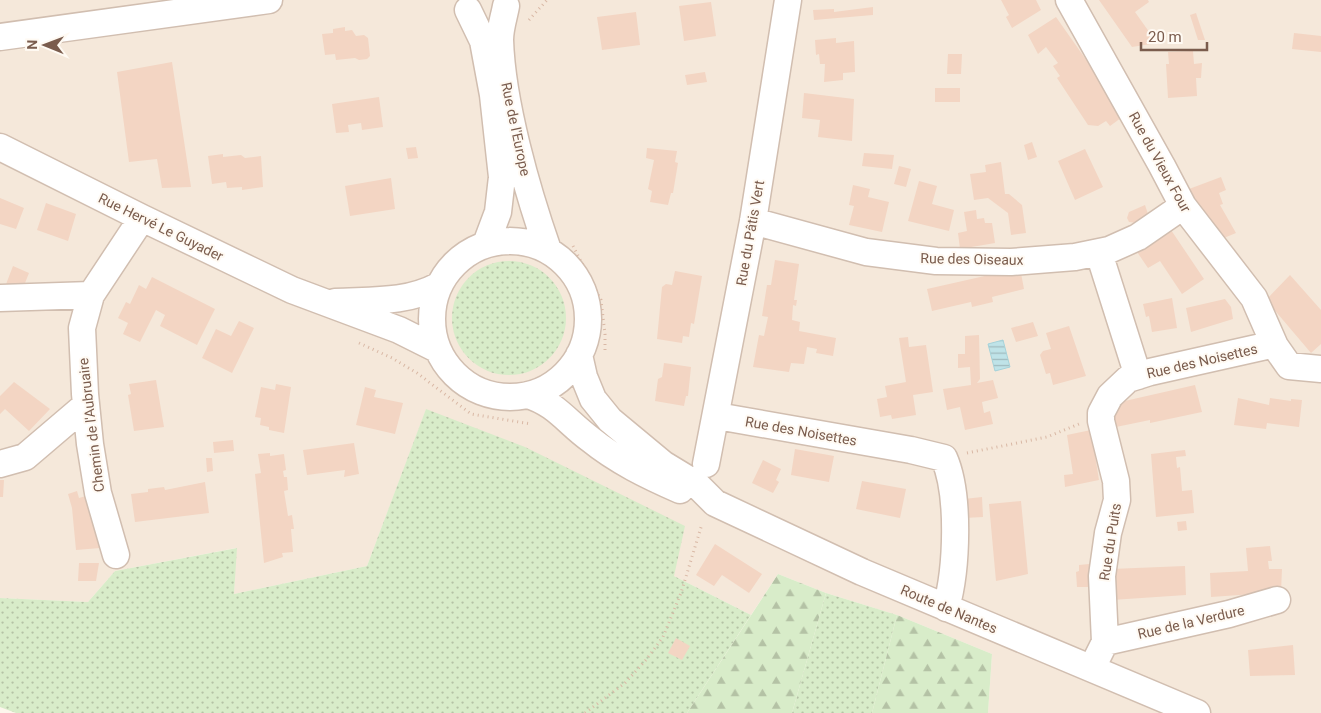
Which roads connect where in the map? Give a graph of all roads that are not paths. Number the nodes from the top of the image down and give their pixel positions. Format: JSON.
{"nodes":[{"id":1,"x":269,"y":0,"type":"edge"},
{"id":2,"x":788,"y":0,"type":"edge"},
{"id":3,"x":1069,"y":0,"type":"edge"},
{"id":4,"x":509,"y":3,"type":"edge"},
{"id":5,"x":460,"y":5,"type":"edge"},
{"id":6,"x":0,"y":38,"type":"edge"},
{"id":7,"x":0,"y":147,"type":"edge"},
{"id":8,"x":1182,"y":206,"type":"junction"},
{"id":9,"x":142,"y":218,"type":"junction"},
{"id":10,"x":753,"y":221,"type":"junction"},
{"id":11,"x":486,"y":244,"type":"junction"},
{"id":12,"x":559,"y":245,"type":"junction"},
{"id":13,"x":1098,"y":253,"type":"junction"},
{"id":14,"x":438,"y":286,"type":"junction"},
{"id":15,"x":92,"y":295,"type":"junction"},
{"id":16,"x":0,"y":298,"type":"edge"},
{"id":17,"x":324,"y":302,"type":"junction"},
{"id":18,"x":1275,"y":346,"type":"junction"},
{"id":19,"x":437,"y":349,"type":"junction"},
{"id":20,"x":592,"y":354,"type":"junction"},
{"id":21,"x":1321,"y":369,"type":"edge"},
{"id":22,"x":1138,"y":376,"type":"junction"},
{"id":23,"x":528,"y":395,"type":"junction"},
{"id":24,"x":86,"y":405,"type":"junction"},
{"id":25,"x":1100,"y":413,"type":"joint"},
{"id":26,"x":717,"y":416,"type":"junction"},
{"id":27,"x":0,"y":464,"type":"edge"},
{"id":28,"x":706,"y":464,"type":"dead end"},
{"id":29,"x":710,"y":500,"type":"junction"},
{"id":30,"x":116,"y":555,"type":"dead end"},
{"id":31,"x":1277,"y":600,"type":"dead end"},
{"id":32,"x":946,"y":608,"type":"junction"},
{"id":33,"x":1105,"y":642,"type":"junction"},
{"id":34,"x":1092,"y":668,"type":"junction"},
{"id":35,"x":1197,"y":713,"type":"edge"}],
"edges":[{"from":1,"to":6,"type":"street"},
{"from":2,"to":10,"type":"street","name":"Rue du Pâtis Vert"},
{"from":3,"to":8,"type":"street","name":"Rue du Vieux Four"},
{"from":4,"to":5,"type":"street"},
{"from":4,"to":12,"type":"street","name":"Rue de l'Europe"},
{"from":5,"to":11,"type":"street","name":"Rue de l'Europe"},
{"from":7,"to":9,"type":"street","name":"Rue Hervé Le Guyader"},
{"from":8,"to":13,"type":"street","name":"Rue des Oiseaux"},
{"from":8,"to":18,"type":"street","name":"Rue du Vieux Four"},
{"from":9,"to":15,"type":"street","name":"Chemin de l'Aubruaire"},
{"from":9,"to":17,"type":"street","name":"Rue Hervé Le Guyader"},
{"from":10,"to":13,"type":"street","name":"Rue des Oiseaux"},
{"from":10,"to":26,"type":"street","name":"Rue du Pâtis Vert"},
{"from":11,"to":12,"type":"street"},
{"from":11,"to":14,"type":"street"},
{"from":12,"to":20,"type":"street"},
{"from":13,"to":22,"type":"street"},
{"from":14,"to":17,"type":"street","name":"Rue Hervé Le Guyader"},
{"from":14,"to":19,"type":"street"},
{"from":15,"to":16,"type":"street"},
{"from":15,"to":24,"type":"street","name":"Chemin de l'Aubruaire"},
{"from":17,"to":19,"type":"street","name":"Rue Hervé Le Guyader"},
{"from":18,"to":21,"type":"street","name":"Rue du Vieux Four"},
{"from":18,"to":22,"type":"street","name":"Rue des Noisettes"},
{"from":19,"to":23,"type":"street"},
{"from":20,"to":23,"type":"street"},
{"from":20,"to":29,"type":"street","name":"Route de Nantes"},
{"from":22,"to":25,"type":"street","name":"Rue des Noisettes"},
{"from":23,"to":29,"type":"street","name":"Route de Nantes"},
{"from":24,"to":27,"type":"street"},
{"from":24,"to":30,"type":"street","name":"Chemin de l'Aubruaire"},
{"from":25,"to":33,"type":"street","name":"Rue du Puits"},
{"from":26,"to":28,"type":"street","name":"Rue du Pâtis Vert"},
{"from":26,"to":32,"type":"street","name":"Rue des Noisettes"},
{"from":29,"to":32,"type":"street","name":"Route de Nantes"},
{"from":31,"to":33,"type":"street","name":"Rue de la Verdure"},
{"from":32,"to":34,"type":"street","name":"Route de Nantes"},
{"from":33,"to":34,"type":"street","name":"Rue du Puits"},
{"from":34,"to":35,"type":"street","name":"Route de Nantes"}]}
